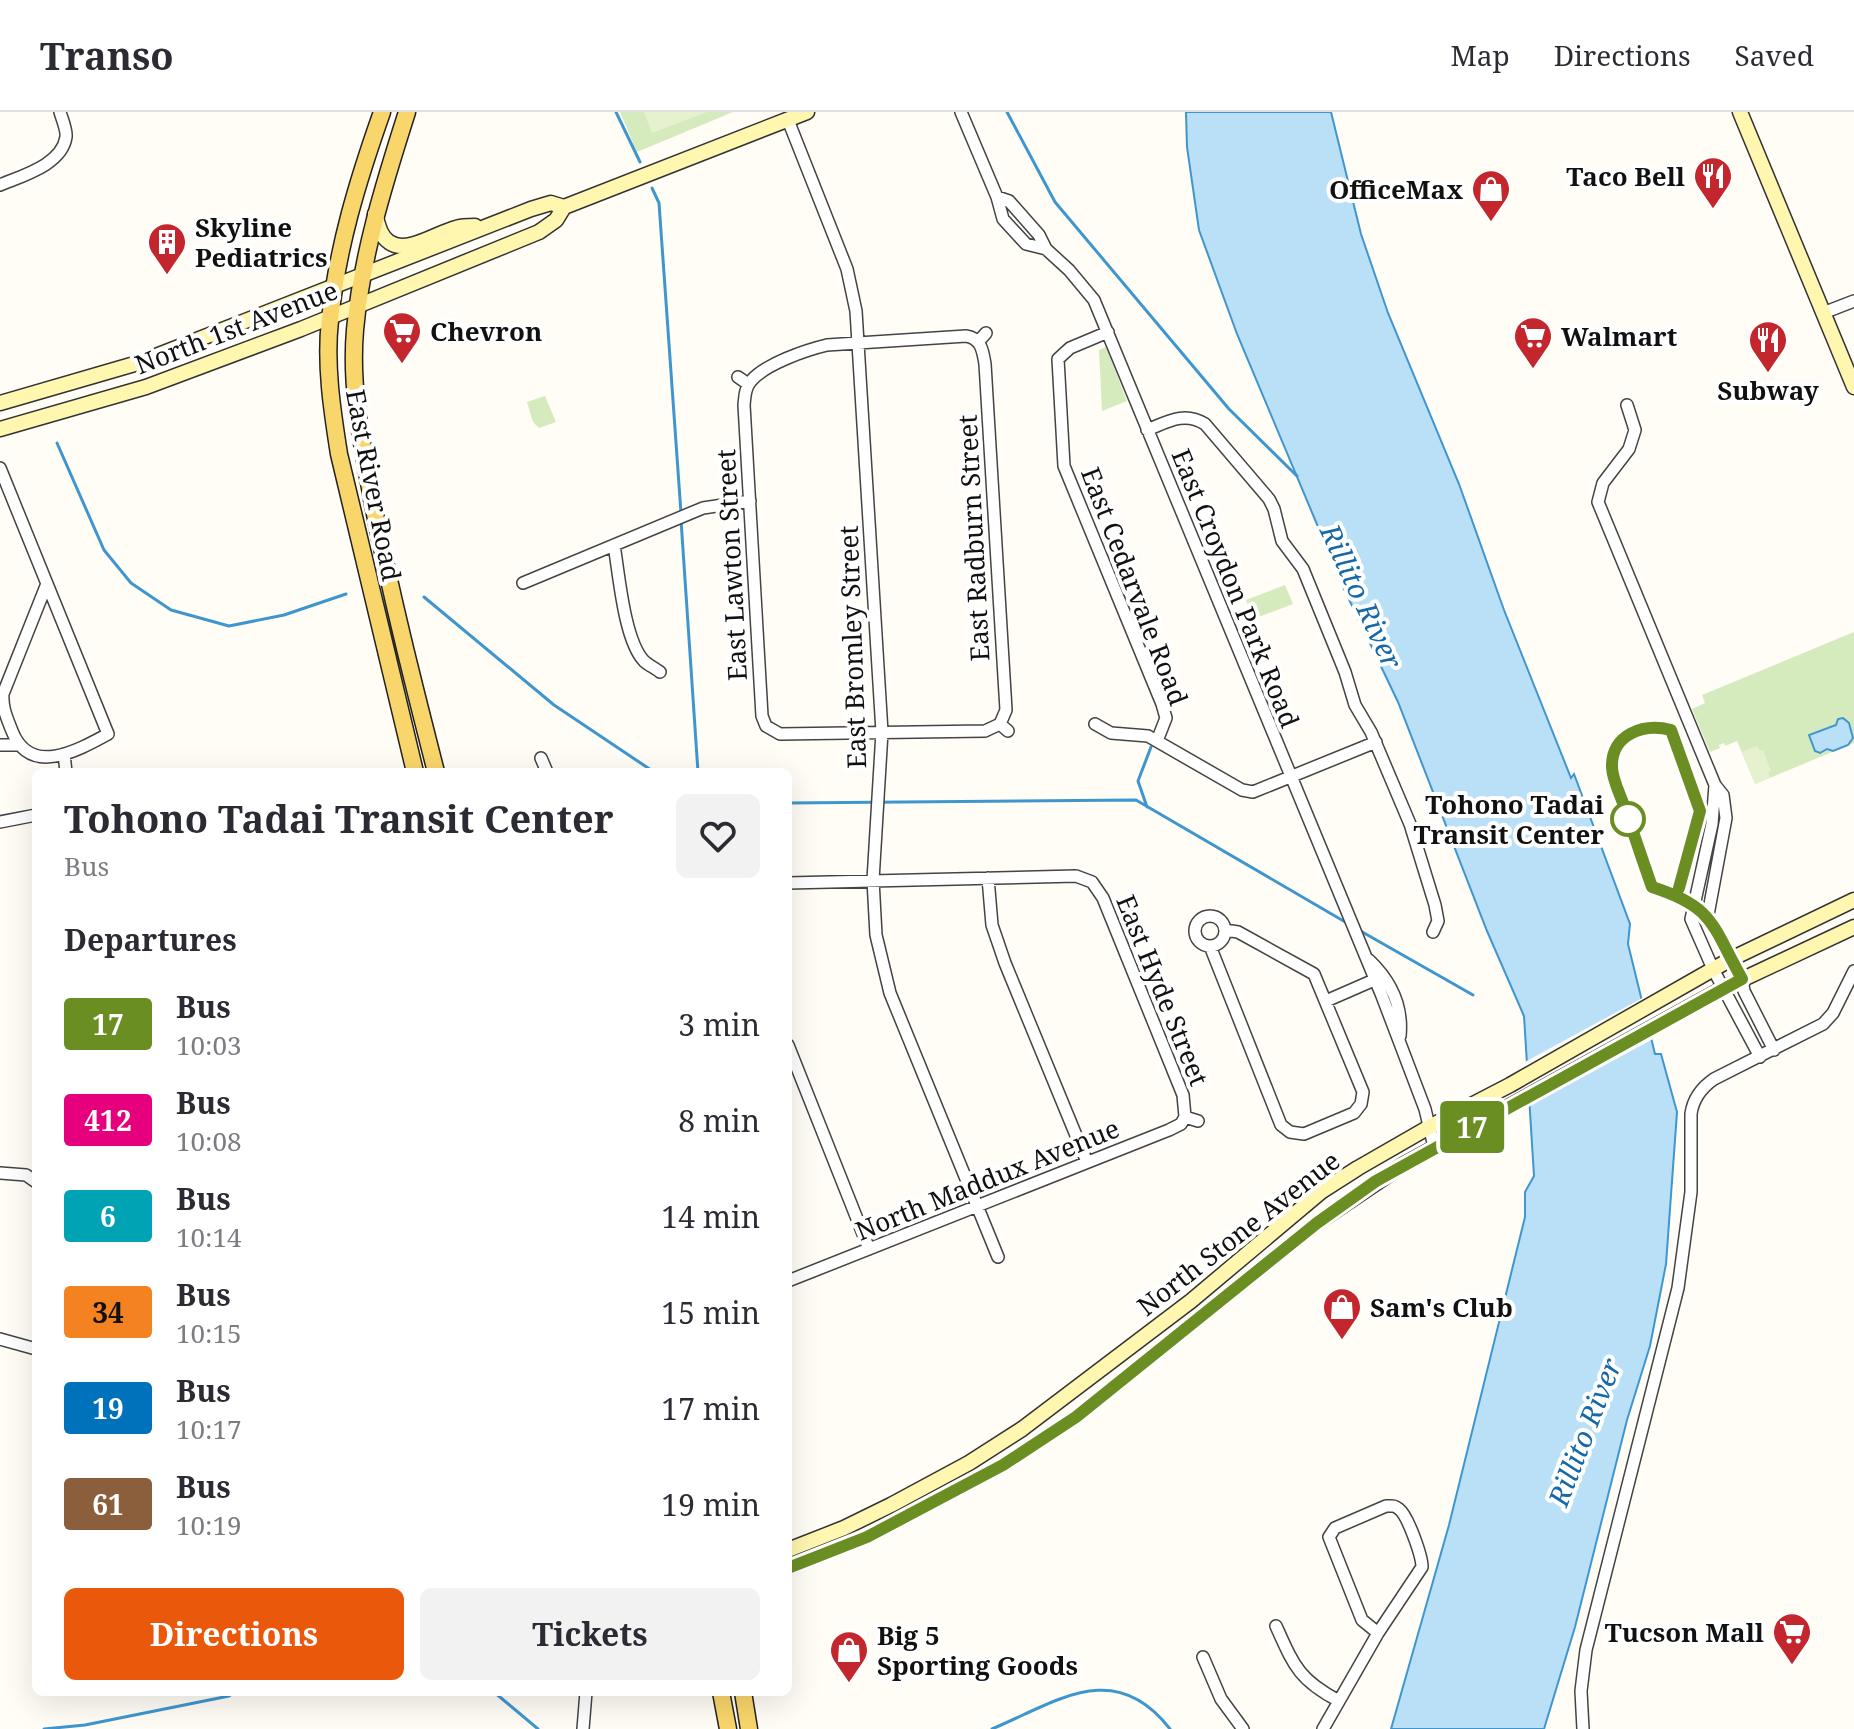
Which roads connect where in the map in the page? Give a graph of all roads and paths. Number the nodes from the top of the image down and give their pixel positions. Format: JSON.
{"nodes":[{"id":1,"x":60,"y":112,"type":"edge"},
{"id":2,"x":382,"y":112,"type":"edge"},
{"id":3,"x":407,"y":112,"type":"edge"},
{"id":4,"x":807,"y":112,"type":"edge"},
{"id":5,"x":961,"y":112,"type":"edge"},
{"id":6,"x":1740,"y":112,"type":"edge"},
{"id":7,"x":788,"y":120,"type":"junction"},
{"id":8,"x":0,"y":185,"type":"edge"},
{"id":9,"x":564,"y":207,"type":"junction"},
{"id":10,"x":375,"y":214,"type":"junction"},
{"id":11,"x":488,"y":226,"type":"junction"},
{"id":12,"x":361,"y":277,"type":"junction"},
{"id":13,"x":335,"y":288,"type":"junction"},
{"id":14,"x":1854,"y":301,"type":"edge"},
{"id":15,"x":358,"y":307,"type":"junction"},
{"id":16,"x":1823,"y":313,"type":"junction"},
{"id":17,"x":330,"y":318,"type":"junction"},
{"id":18,"x":1108,"y":332,"type":"junction"},
{"id":19,"x":858,"y":342,"type":"junction"},
{"id":20,"x":1854,"y":387,"type":"edge"},
{"id":21,"x":0,"y":403,"type":"edge"},
{"id":22,"x":1627,"y":405,"type":"dead end"},
{"id":23,"x":0,"y":429,"type":"edge"},
{"id":24,"x":1147,"y":430,"type":"junction"},
{"id":25,"x":0,"y":468,"type":"edge"},
{"id":26,"x":750,"y":501,"type":"junction"},
{"id":27,"x":614,"y":545,"type":"junction"},
{"id":28,"x":523,"y":583,"type":"dead end"},
{"id":29,"x":46,"y":586,"type":"junction"},
{"id":30,"x":660,"y":672,"type":"dead end"},
{"id":31,"x":1095,"y":724,"type":"dead end"},
{"id":32,"x":882,"y":732,"type":"junction"},
{"id":33,"x":1157,"y":741,"type":"junction"},
{"id":34,"x":1376,"y":742,"type":"junction"},
{"id":35,"x":0,"y":745,"type":"edge"},
{"id":36,"x":17,"y":745,"type":"junction"},
{"id":37,"x":64,"y":754,"type":"junction"},
{"id":38,"x":541,"y":758,"type":"dead end"},
{"id":39,"x":66,"y":768,"type":"edge"},
{"id":40,"x":414,"y":768,"type":"edge"},
{"id":41,"x":435,"y":768,"type":"edge"},
{"id":42,"x":545,"y":768,"type":"edge"},
{"id":43,"x":1290,"y":779,"type":"junction"},
{"id":44,"x":1715,"y":785,"type":"junction"},
{"id":45,"x":32,"y":816,"type":"edge"},
{"id":46,"x":0,"y":822,"type":"edge"},
{"id":47,"x":988,"y":878,"type":"junction"},
{"id":48,"x":873,"y":880,"type":"junction"},
{"id":49,"x":792,"y":883,"type":"edge"},
{"id":50,"x":1854,"y":900,"type":"edge"},
{"id":51,"x":1854,"y":927,"type":"edge"},
{"id":52,"x":1225,"y":930,"type":"junction"},
{"id":53,"x":1433,"y":932,"type":"dead end"},
{"id":54,"x":1210,"y":946,"type":"junction"},
{"id":55,"x":1731,"y":959,"type":"junction"},
{"id":56,"x":1713,"y":969,"type":"junction"},
{"id":57,"x":1854,"y":971,"type":"edge"},
{"id":58,"x":1380,"y":978,"type":"junction"},
{"id":59,"x":1742,"y":979,"type":"junction"},
{"id":60,"x":1724,"y":988,"type":"junction"},
{"id":61,"x":1326,"y":1001,"type":"junction"},
{"id":62,"x":1774,"y":1050,"type":"junction"},
{"id":63,"x":792,"y":1055,"type":"edge"},
{"id":64,"x":1760,"y":1057,"type":"junction"},
{"id":65,"x":1185,"y":1117,"type":"junction"},
{"id":66,"x":1198,"y":1121,"type":"dead end"},
{"id":67,"x":1431,"y":1126,"type":"junction"},
{"id":68,"x":1434,"y":1147,"type":"junction"},
{"id":69,"x":1087,"y":1162,"type":"junction"},
{"id":70,"x":0,"y":1173,"type":"edge"},
{"id":71,"x":32,"y":1179,"type":"edge"},
{"id":72,"x":978,"y":1206,"type":"junction"},
{"id":73,"x":869,"y":1249,"type":"junction"},
{"id":74,"x":998,"y":1257,"type":"dead end"},
{"id":75,"x":792,"y":1279,"type":"edge"},
{"id":76,"x":0,"y":1339,"type":"edge"},
{"id":77,"x":32,"y":1348,"type":"edge"},
{"id":78,"x":792,"y":1548,"type":"edge"},
{"id":79,"x":792,"y":1566,"type":"edge"},
{"id":80,"x":1276,"y":1626,"type":"dead end"},
{"id":81,"x":1378,"y":1633,"type":"junction"},
{"id":82,"x":1203,"y":1657,"type":"dead end"},
{"id":83,"x":586,"y":1696,"type":"edge"},
{"id":84,"x":722,"y":1696,"type":"edge"},
{"id":85,"x":744,"y":1696,"type":"edge"},
{"id":86,"x":1339,"y":1701,"type":"junction"},
{"id":87,"x":749,"y":1727,"type":"edge"},
{"id":88,"x":583,"y":1729,"type":"edge"},
{"id":89,"x":728,"y":1729,"type":"edge"},
{"id":90,"x":1243,"y":1729,"type":"edge"},
{"id":91,"x":1323,"y":1729,"type":"edge"},
{"id":92,"x":1583,"y":1729,"type":"edge"}],
"edges":[{"from":1,"to":8,"type":"street"},
{"from":2,"to":13,"type":"main road","name":"East River Road"},
{"from":3,"to":10,"type":"main road","name":"East River Road"},
{"from":4,"to":7,"type":"main road","name":"North 1st Avenue"},
{"from":5,"to":18,"type":"street","name":"East Croydon Park Road"},
{"from":6,"to":16,"type":"main road"},
{"from":7,"to":9,"type":"main road","name":"North 1st Avenue"},
{"from":7,"to":19,"type":"street","name":"East Bromley Street"},
{"from":9,"to":11,"type":"main road","name":"North 1st Avenue"},
{"from":9,"to":15,"type":"main road","name":"North 1st Avenue"},
{"from":10,"to":11,"type":"main road"},
{"from":10,"to":12,"type":"main road","name":"East River Road"},
{"from":11,"to":12,"type":"main road","name":"North 1st Avenue"},
{"from":12,"to":13,"type":"main road","name":"North 1st Avenue"},
{"from":12,"to":15,"type":"main road","name":"East River Road"},
{"from":13,"to":17,"type":"main road","name":"East River Road"},
{"from":13,"to":21,"type":"main road","name":"North 1st Avenue"},
{"from":14,"to":16,"type":"street"},
{"from":15,"to":17,"type":"main road","name":"North 1st Avenue"},
{"from":15,"to":41,"type":"main road","name":"East River Road"},
{"from":16,"to":20,"type":"main road"},
{"from":17,"to":23,"type":"main road","name":"North 1st Avenue"},
{"from":17,"to":40,"type":"main road","name":"East River Road"},
{"from":18,"to":24,"type":"street","name":"East Croydon Park Road"},
{"from":18,"to":33,"type":"street","name":"East Cedarvale Road"},
{"from":19,"to":26,"type":"street","name":"East Lawton Street"},
{"from":19,"to":32,"type":"street","name":"East Bromley Street"},
{"from":19,"to":32,"type":"street","name":"East Radburn Street"},
{"from":22,"to":44,"type":"street"},
{"from":24,"to":34,"type":"street"},
{"from":24,"to":43,"type":"street","name":"East Croydon Park Road"},
{"from":25,"to":29,"type":"street"},
{"from":26,"to":27,"type":"street"},
{"from":26,"to":32,"type":"street","name":"East Lawton Street"},
{"from":27,"to":28,"type":"street"},
{"from":27,"to":30,"type":"street"},
{"from":29,"to":36,"type":"street"},
{"from":29,"to":37,"type":"street"},
{"from":31,"to":33,"type":"street"},
{"from":32,"to":48,"type":"street","name":"East Bromley Street"},
{"from":33,"to":43,"type":"street"},
{"from":34,"to":43,"type":"street"},
{"from":34,"to":53,"type":"street"},
{"from":35,"to":36,"type":"street"},
{"from":36,"to":37,"type":"street"},
{"from":37,"to":39,"type":"street"},
{"from":38,"to":42,"type":"street"},
{"from":43,"to":58,"type":"street","name":"East Croydon Park Road"},
{"from":44,"to":55,"type":"street"},
{"from":44,"to":56,"type":"street"},
{"from":45,"to":46,"type":"street"},
{"from":47,"to":48,"type":"street"},
{"from":47,"to":65,"type":"street","name":"East Hyde Street"},
{"from":47,"to":69,"type":"street"},
{"from":48,"to":49,"type":"street"},
{"from":48,"to":72,"type":"street","name":"East Bromley Street"},
{"from":50,"to":55,"type":"main road","name":"North Stone Avenue"},
{"from":51,"to":59,"type":"main road","name":"North Stone Avenue"},
{"from":52,"to":54,"type":"street"},
{"from":52,"to":54,"type":"street"},
{"from":52,"to":61,"type":"street"},
{"from":54,"to":61,"type":"street"},
{"from":55,"to":56,"type":"main road","name":"North Stone Avenue"},
{"from":55,"to":59,"type":"street"},
{"from":56,"to":60,"type":"street"},
{"from":56,"to":67,"type":"main road","name":"North Stone Avenue"},
{"from":57,"to":62,"type":"street"},
{"from":58,"to":61,"type":"street"},
{"from":58,"to":67,"type":"street","name":"East Croydon Park Road"},
{"from":59,"to":60,"type":"main road","name":"North Stone Avenue"},
{"from":59,"to":62,"type":"street"},
{"from":60,"to":64,"type":"street"},
{"from":60,"to":68,"type":"main road","name":"North Stone Avenue"},
{"from":62,"to":64,"type":"street"},
{"from":63,"to":73,"type":"street"},
{"from":64,"to":92,"type":"street"},
{"from":65,"to":66,"type":"street"},
{"from":65,"to":69,"type":"street","name":"North Maddux Avenue"},
{"from":67,"to":68,"type":"street","name":"East Croydon Park Road"},
{"from":67,"to":78,"type":"main road","name":"North Stone Avenue"},
{"from":68,"to":79,"type":"main road","name":"North Stone Avenue"},
{"from":69,"to":72,"type":"street","name":"North Maddux Avenue"},
{"from":70,"to":71,"type":"street"},
{"from":72,"to":73,"type":"street","name":"North Maddux Avenue"},
{"from":72,"to":74,"type":"street","name":"East Bromley Street"},
{"from":73,"to":75,"type":"street","name":"North Maddux Avenue"},
{"from":76,"to":77,"type":"street"},
{"from":80,"to":86,"type":"street"},
{"from":81,"to":81,"type":"street"},
{"from":81,"to":86,"type":"street"},
{"from":82,"to":90,"type":"street"},
{"from":83,"to":88,"type":"street"},
{"from":84,"to":89,"type":"main road"},
{"from":85,"to":87,"type":"main road"},
{"from":86,"to":91,"type":"street"}]}
